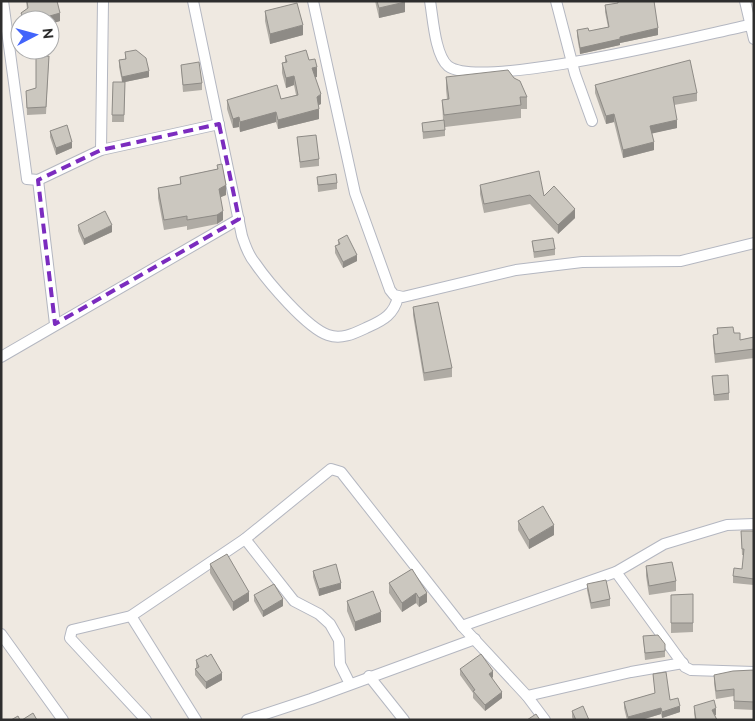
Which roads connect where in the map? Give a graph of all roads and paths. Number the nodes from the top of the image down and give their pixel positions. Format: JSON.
{"nodes":[{"id":1,"x":3,"y":1,"type":"edge"},
{"id":2,"x":103,"y":1,"type":"edge"},
{"id":3,"x":193,"y":1,"type":"edge"},
{"id":4,"x":313,"y":1,"type":"edge"},
{"id":5,"x":430,"y":1,"type":"edge"},
{"id":6,"x":556,"y":1,"type":"edge"},
{"id":7,"x":745,"y":1,"type":"edge"},
{"id":8,"x":750,"y":25,"type":"junction"},
{"id":9,"x":754,"y":39,"type":"edge"},
{"id":10,"x":572,"y":62,"type":"junction"},
{"id":11,"x":592,"y":121,"type":"dead end"},
{"id":12,"x":218,"y":124,"type":"junction"},
{"id":13,"x":101,"y":150,"type":"junction"},
{"id":14,"x":38,"y":180,"type":"junction"},
{"id":15,"x":239,"y":219,"type":"junction"},
{"id":16,"x":754,"y":243,"type":"edge"},
{"id":17,"x":398,"y":297,"type":"junction"},
{"id":18,"x":55,"y":324,"type":"junction"},
{"id":19,"x":1,"y":357,"type":"edge"},
{"id":20,"x":754,"y":524,"type":"edge"},
{"id":21,"x":244,"y":539,"type":"junction"},
{"id":22,"x":616,"y":572,"type":"junction"},
{"id":23,"x":131,"y":616,"type":"junction"},
{"id":24,"x":462,"y":626,"type":"junction"},
{"id":25,"x":1,"y":634,"type":"edge"},
{"id":26,"x":475,"y":639,"type":"junction"},
{"id":27,"x":683,"y":663,"type":"junction"},
{"id":28,"x":754,"y":672,"type":"edge"},
{"id":29,"x":369,"y":676,"type":"junction"},
{"id":30,"x":350,"y":684,"type":"junction"},
{"id":31,"x":527,"y":696,"type":"junction"},
{"id":32,"x":271,"y":716,"type":"edge"},
{"id":33,"x":63,"y":720,"type":"edge"},
{"id":34,"x":146,"y":720,"type":"edge"},
{"id":35,"x":196,"y":720,"type":"edge"},
{"id":36,"x":247,"y":720,"type":"edge"},
{"id":37,"x":404,"y":720,"type":"edge"},
{"id":38,"x":545,"y":720,"type":"edge"}],
"edges":[{"from":1,"to":14,"type":"street"},
{"from":2,"to":13,"type":"street"},
{"from":3,"to":12,"type":"street"},
{"from":4,"to":17,"type":"street"},
{"from":5,"to":10,"type":"street"},
{"from":6,"to":10,"type":"street"},
{"from":7,"to":8,"type":"street"},
{"from":8,"to":9,"type":"street"},
{"from":8,"to":10,"type":"street"},
{"from":10,"to":11,"type":"street"},
{"from":12,"to":13,"type":"street"},
{"from":12,"to":15,"type":"street"},
{"from":13,"to":14,"type":"street"},
{"from":14,"to":18,"type":"street"},
{"from":15,"to":17,"type":"street"},
{"from":15,"to":18,"type":"street"},
{"from":16,"to":17,"type":"street"},
{"from":18,"to":19,"type":"street"},
{"from":20,"to":22,"type":"street"},
{"from":21,"to":23,"type":"street"},
{"from":21,"to":24,"type":"street"},
{"from":21,"to":30,"type":"street"},
{"from":22,"to":24,"type":"street"},
{"from":22,"to":27,"type":"street"},
{"from":23,"to":34,"type":"street"},
{"from":23,"to":35,"type":"street"},
{"from":24,"to":26,"type":"street"},
{"from":25,"to":33,"type":"street"},
{"from":26,"to":29,"type":"street"},
{"from":26,"to":31,"type":"street"},
{"from":27,"to":28,"type":"street"},
{"from":27,"to":31,"type":"street"},
{"from":29,"to":30,"type":"street"},
{"from":29,"to":37,"type":"street"},
{"from":30,"to":32,"type":"street"},
{"from":31,"to":38,"type":"street"},
{"from":32,"to":36,"type":"street"}]}
